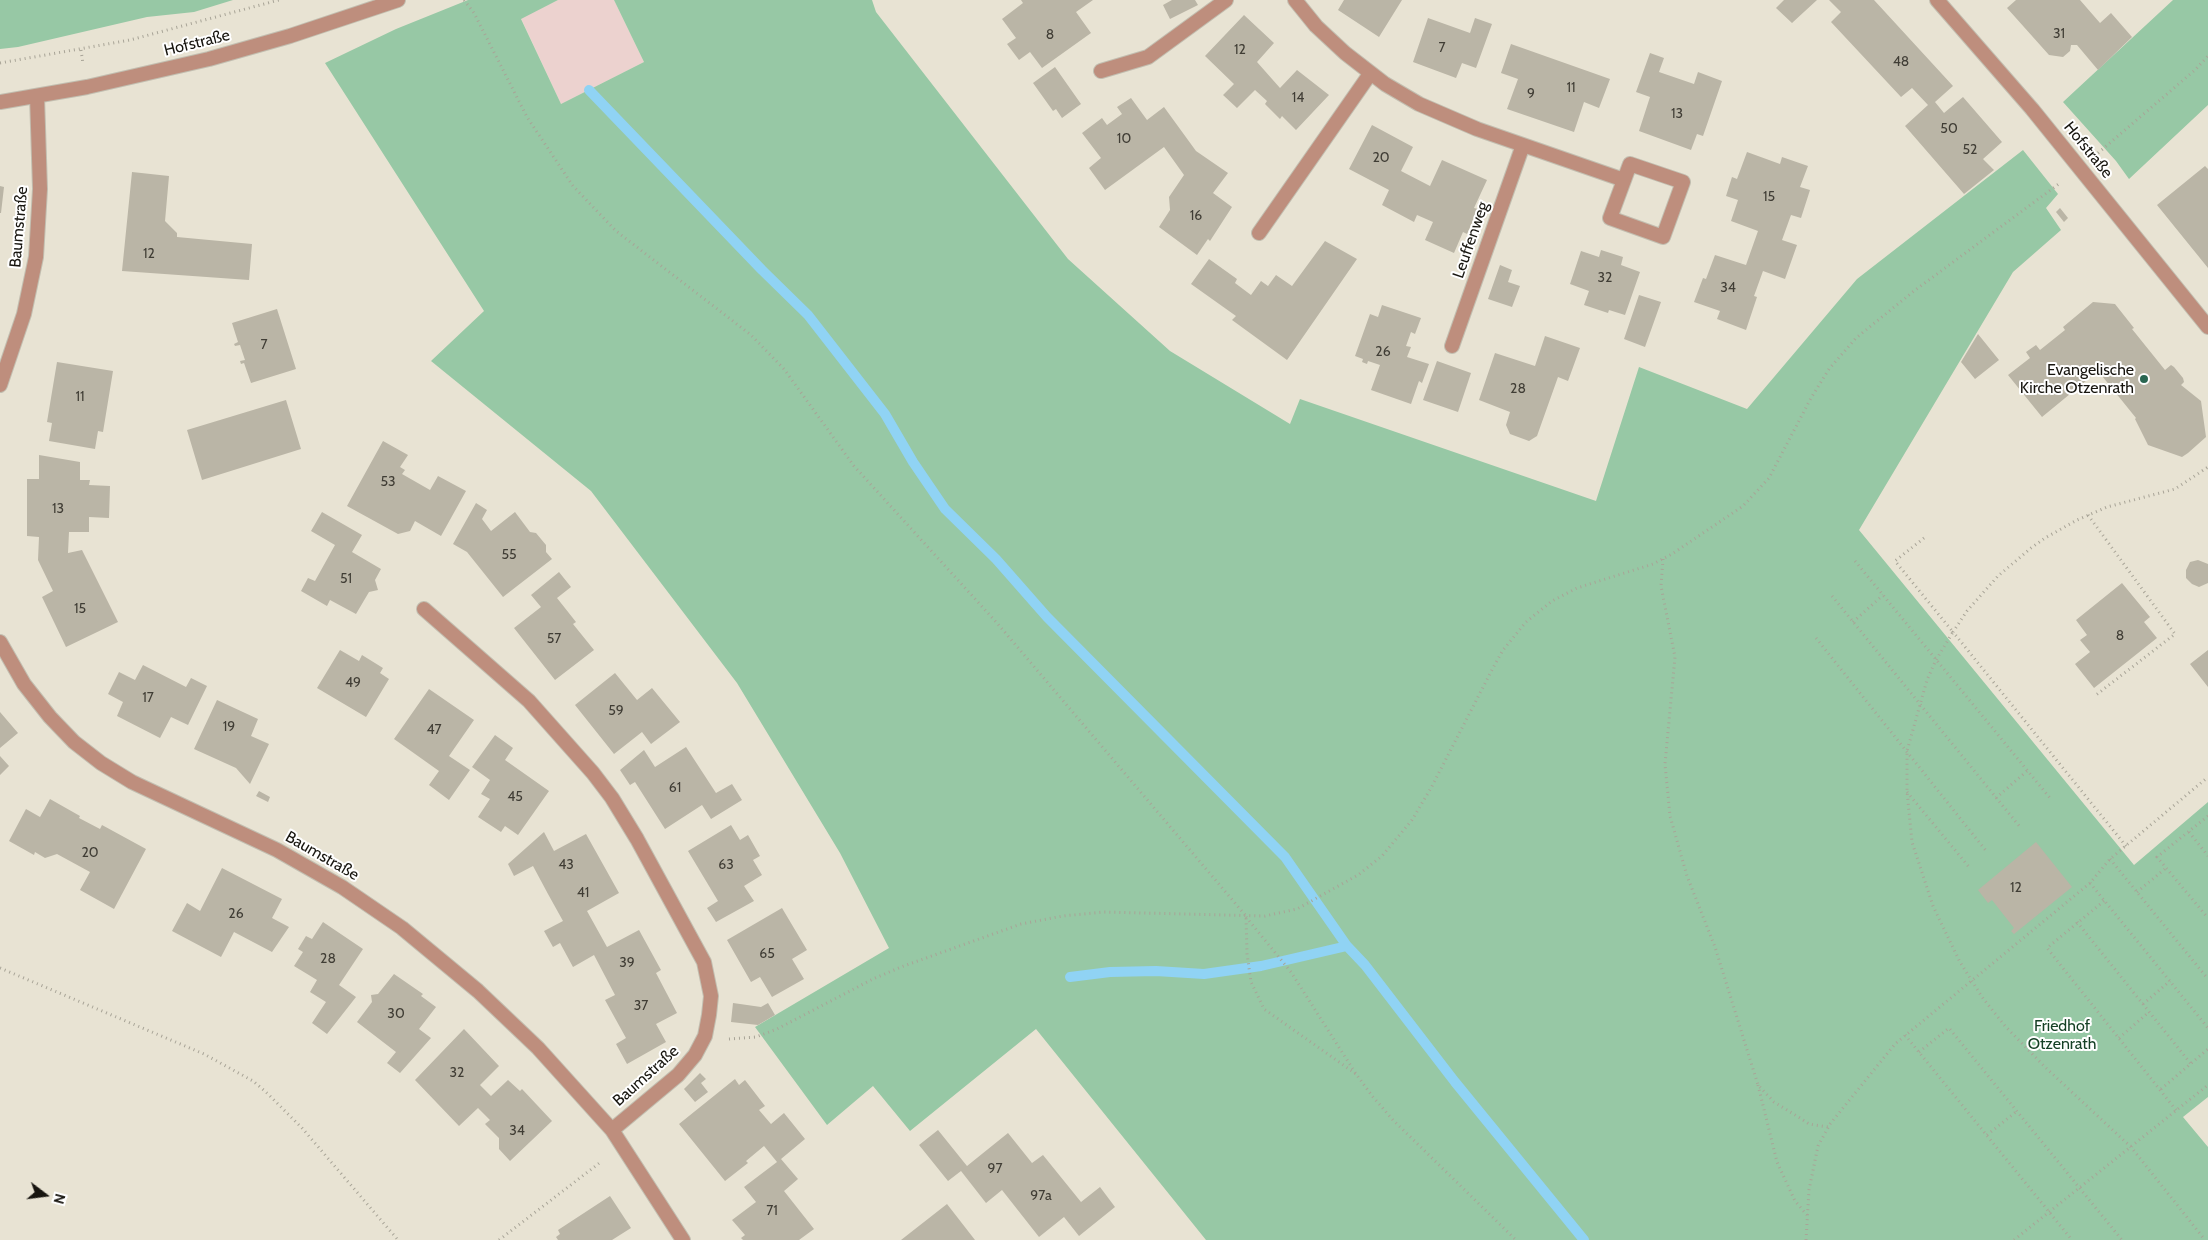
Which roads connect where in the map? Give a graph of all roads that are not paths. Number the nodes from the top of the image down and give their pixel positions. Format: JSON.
{"nodes":[{"id":1,"x":398,"y":0,"type":"edge"},
{"id":2,"x":1226,"y":0,"type":"edge"},
{"id":3,"x":1295,"y":0,"type":"edge"},
{"id":4,"x":1937,"y":0,"type":"edge"},
{"id":5,"x":1101,"y":70,"type":"dead end"},
{"id":6,"x":1370,"y":74,"type":"junction"},
{"id":7,"x":37,"y":96,"type":"junction"},
{"id":8,"x":0,"y":102,"type":"edge"},
{"id":9,"x":1522,"y":145,"type":"junction"},
{"id":10,"x":1624,"y":180,"type":"junction"},
{"id":11,"x":1260,"y":232,"type":"dead end"},
{"id":12,"x":2208,"y":326,"type":"edge"},
{"id":13,"x":1452,"y":346,"type":"dead end"},
{"id":14,"x":0,"y":385,"type":"edge"},
{"id":15,"x":424,"y":609,"type":"dead end"},
{"id":16,"x":0,"y":642,"type":"edge"},
{"id":17,"x":612,"y":1130,"type":"junction"},
{"id":18,"x":683,"y":1240,"type":"edge"}],
"edges":[{"from":1,"to":7,"type":"street","name":"Hofstraße"},
{"from":2,"to":5,"type":"street"},
{"from":3,"to":6,"type":"street"},
{"from":4,"to":12,"type":"street","name":"Hofstraße"},
{"from":6,"to":9,"type":"street"},
{"from":6,"to":11,"type":"street"},
{"from":7,"to":8,"type":"street","name":"Hofstraße"},
{"from":7,"to":14,"type":"street","name":"Baumstraße"},
{"from":9,"to":10,"type":"street"},
{"from":9,"to":13,"type":"street","name":"Leuffenweg"},
{"from":10,"to":10,"type":"street"},
{"from":15,"to":17,"type":"street","name":"Baumstraße"},
{"from":16,"to":17,"type":"street","name":"Baumstraße"},
{"from":17,"to":18,"type":"street","name":"Baumstraße"}]}
